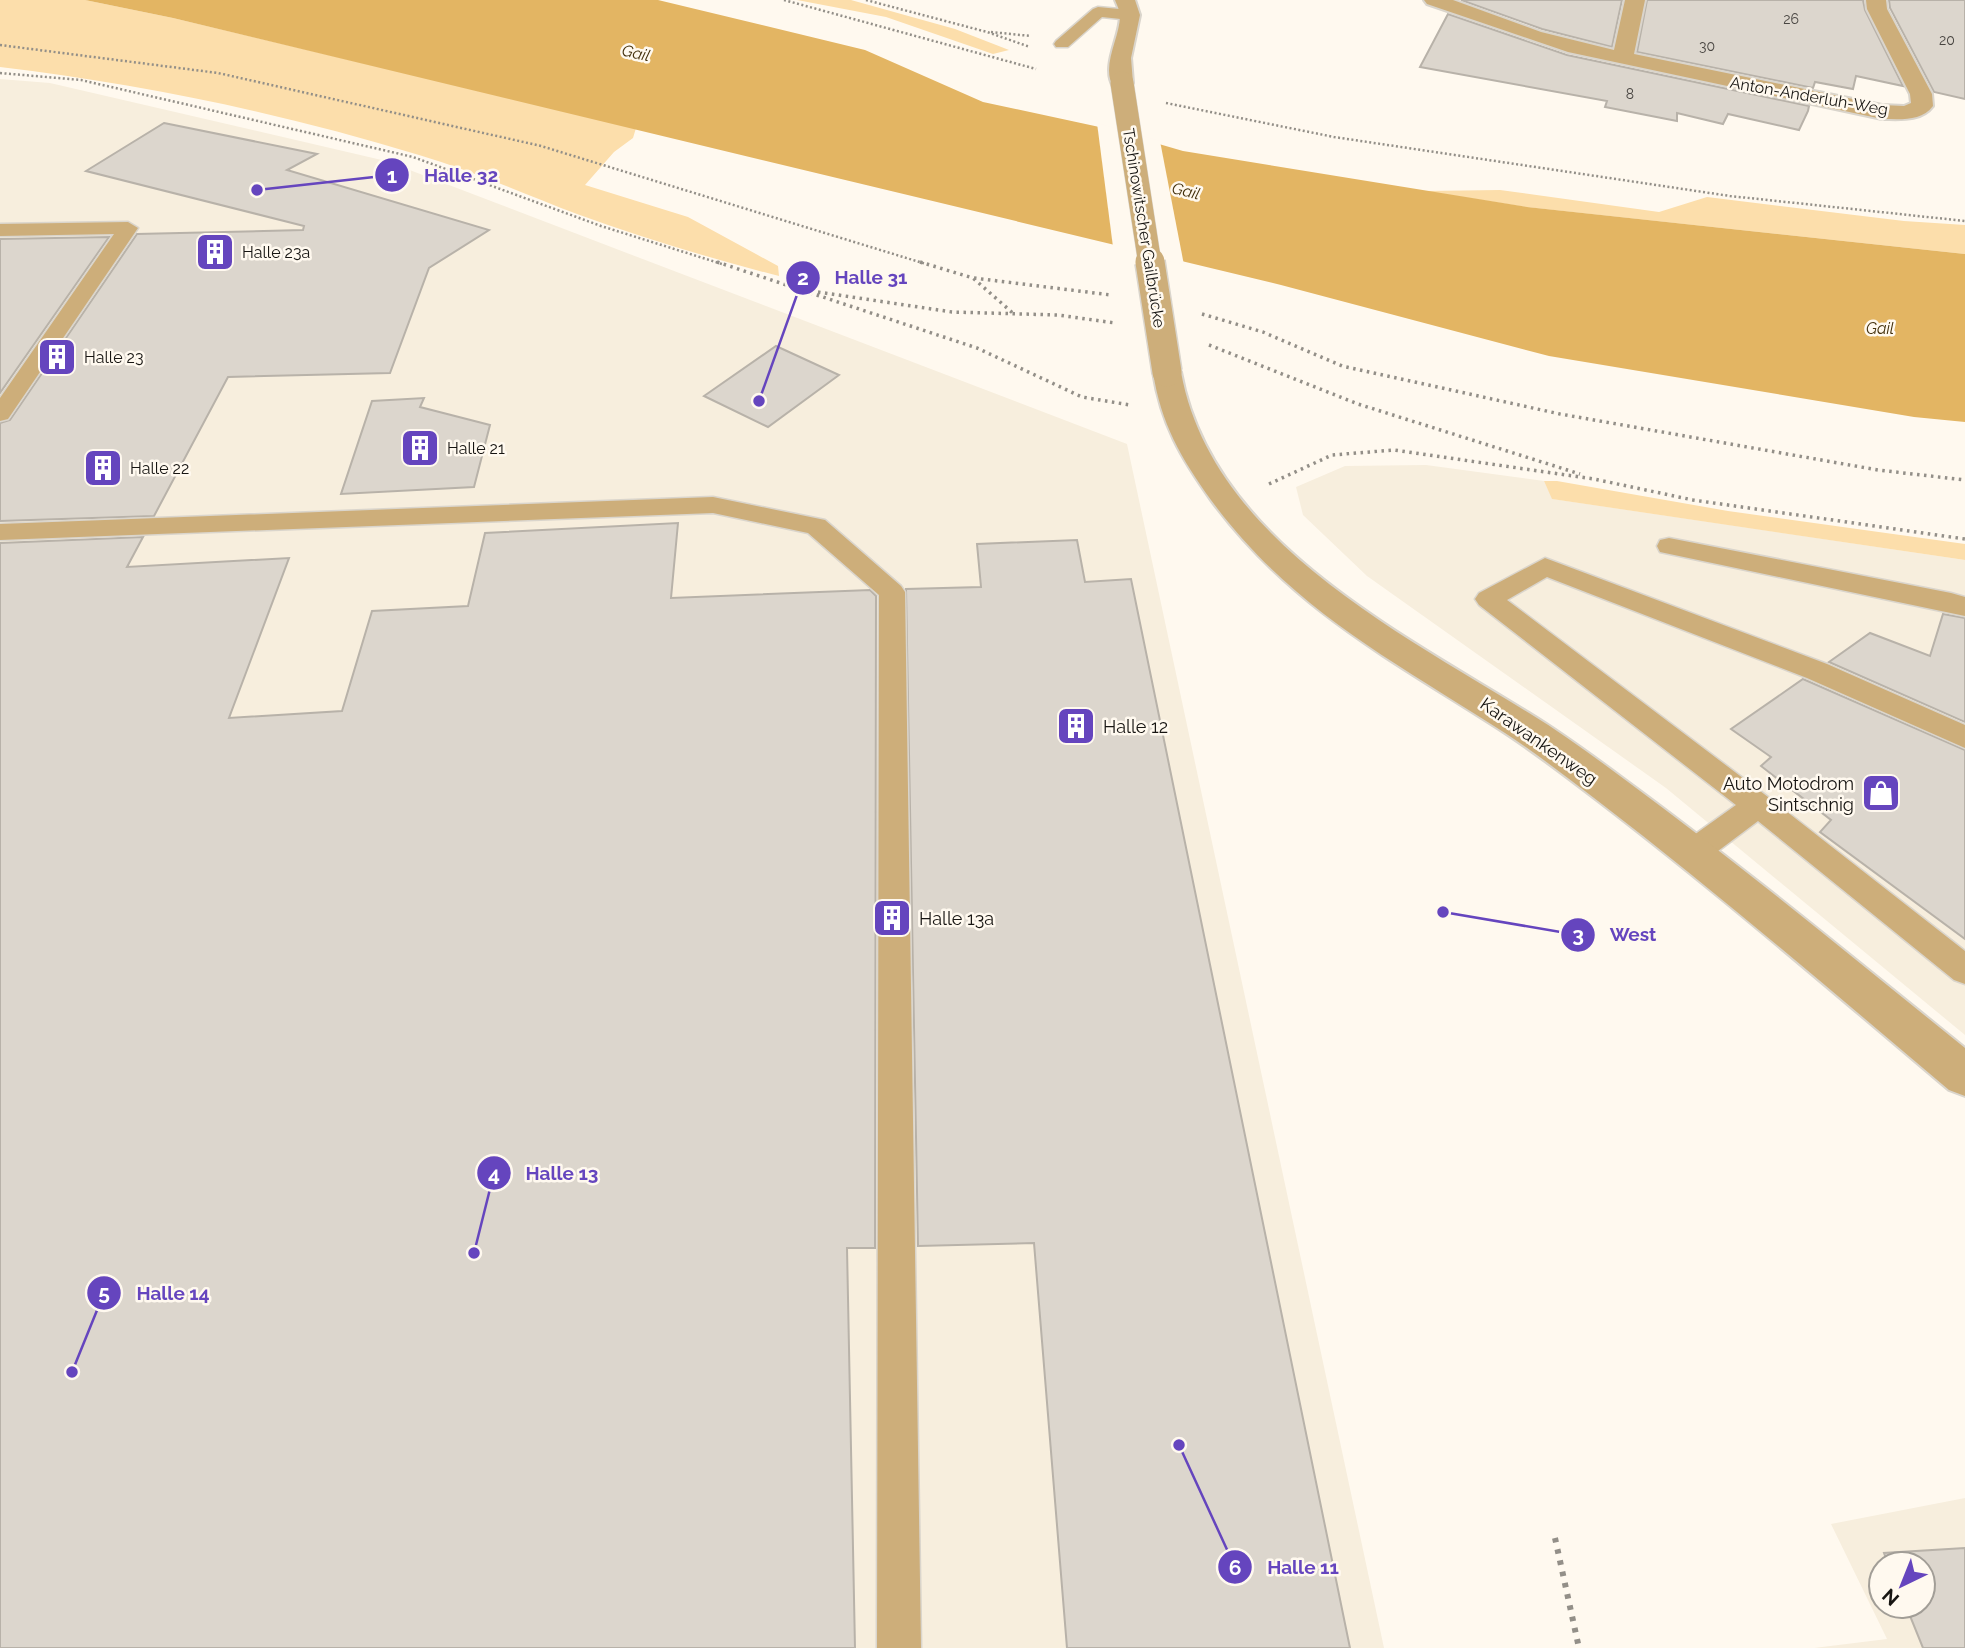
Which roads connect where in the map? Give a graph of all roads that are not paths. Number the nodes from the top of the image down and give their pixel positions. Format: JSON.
{"nodes":[{"id":1,"x":1434,"y":0,"type":"edge"},
{"id":2,"x":1635,"y":0,"type":"edge"},
{"id":3,"x":1877,"y":0,"type":"edge"},
{"id":4,"x":1127,"y":8,"type":"edge"},
{"id":5,"x":1062,"y":44,"type":"road end"},
{"id":6,"x":1623,"y":58,"type":"junction"},
{"id":7,"x":0,"y":230,"type":"edge"},
{"id":8,"x":1167,"y":372,"type":"joint"},
{"id":9,"x":0,"y":414,"type":"edge"},
{"id":10,"x":0,"y":532,"type":"edge"},
{"id":11,"x":1669,"y":546,"type":"dead end"},
{"id":12,"x":1965,"y":607,"type":"edge"},
{"id":13,"x":1965,"y":737,"type":"edge"},
{"id":14,"x":1758,"y":805,"type":"junction"},
{"id":15,"x":1691,"y":854,"type":"junction"},
{"id":16,"x":1965,"y":970,"type":"edge"},
{"id":17,"x":1965,"y":1075,"type":"edge"},
{"id":18,"x":899,"y":1648,"type":"edge"}],
"edges":[{"from":1,"to":6,"type":"street","name":"Anton-Anderluh-Weg"},
{"from":2,"to":6,"type":"street"},
{"from":3,"to":6,"type":"street","name":"Anton-Anderluh-Weg"},
{"from":4,"to":5,"type":"lane"},
{"from":4,"to":8,"type":"street","name":"Tschinowitscher Gailbrücke","bridge":true},
{"from":7,"to":9,"type":"lane"},
{"from":8,"to":15,"type":"street","name":"Karawankenweg"},
{"from":10,"to":18,"type":"lane"},
{"from":11,"to":12,"type":"lane"},
{"from":13,"to":14,"type":"lane"},
{"from":14,"to":15,"type":"lane"},
{"from":14,"to":16,"type":"lane"},
{"from":15,"to":17,"type":"street","name":"Karawankenweg"}]}
